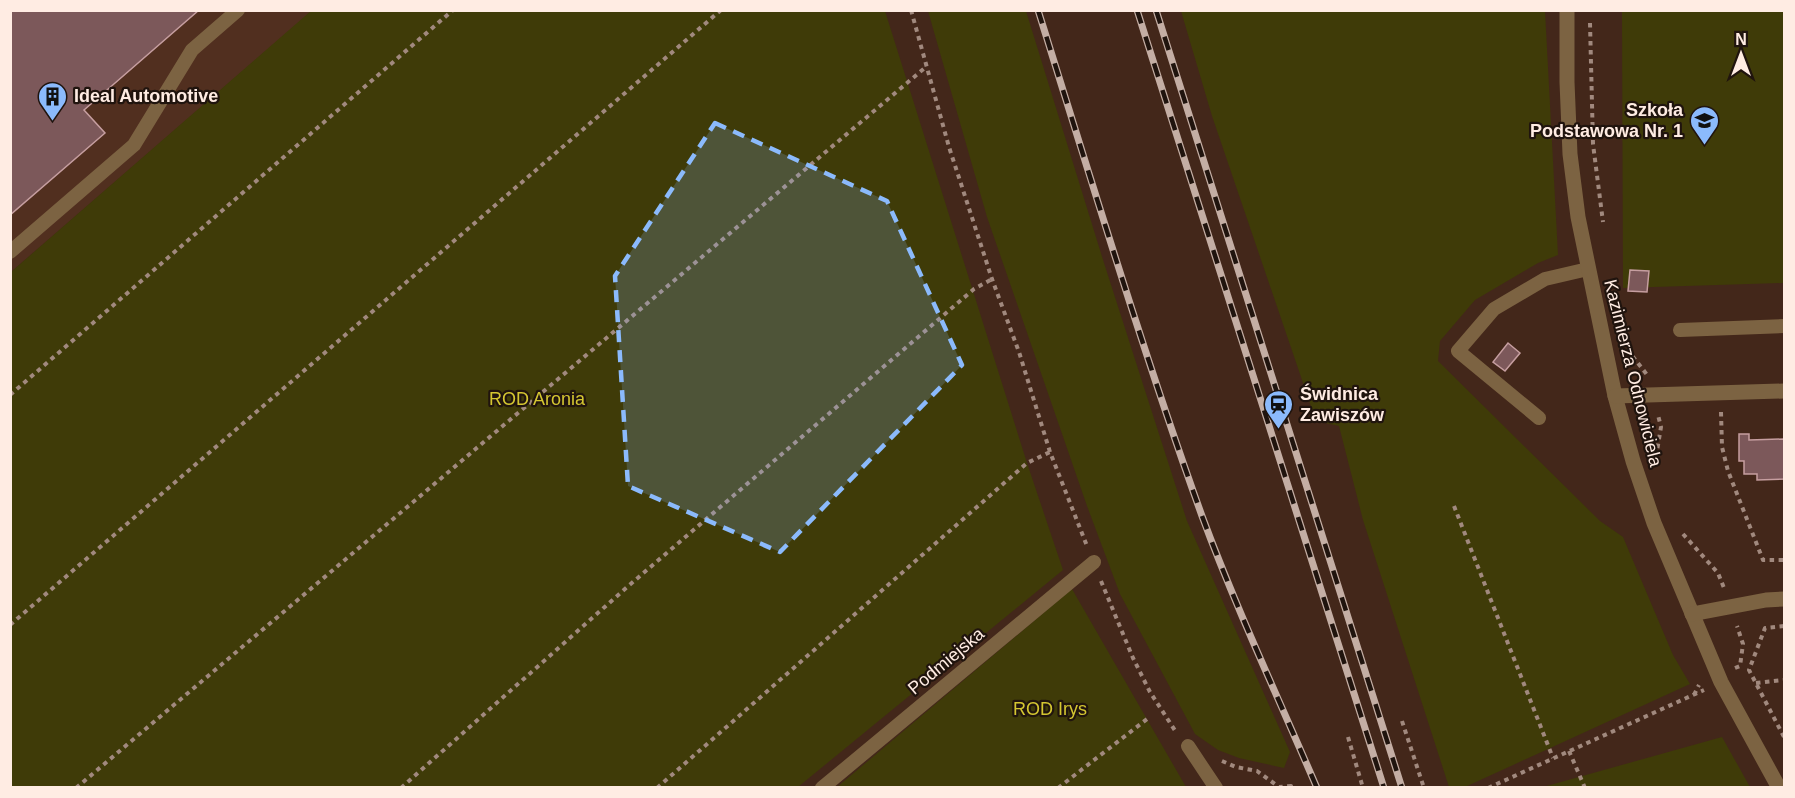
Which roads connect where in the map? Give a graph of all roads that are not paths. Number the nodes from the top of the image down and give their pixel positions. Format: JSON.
{"nodes":[{"id":1,"x":238,"y":10,"type":"edge"},
{"id":2,"x":1568,"y":10,"type":"edge"},
{"id":3,"x":10,"y":252,"type":"edge"},
{"id":4,"x":1588,"y":269,"type":"junction"},
{"id":5,"x":1785,"y":326,"type":"edge"},
{"id":6,"x":1680,"y":330,"type":"dead end"},
{"id":7,"x":1785,"y":391,"type":"edge"},
{"id":8,"x":1615,"y":396,"type":"junction"},
{"id":9,"x":1539,"y":418,"type":"dead end"},
{"id":10,"x":1094,"y":562,"type":"road end"},
{"id":11,"x":1785,"y":598,"type":"edge"},
{"id":12,"x":1692,"y":614,"type":"junction"},
{"id":13,"x":1188,"y":746,"type":"road end"},
{"id":14,"x":822,"y":788,"type":"edge"},
{"id":15,"x":1216,"y":788,"type":"edge"},
{"id":16,"x":1779,"y":788,"type":"edge"}],
"edges":[{"from":1,"to":3,"type":"lane"},
{"from":2,"to":4,"type":"street","name":"Kazimierza Odnowiciela"},
{"from":4,"to":8,"type":"street","name":"Kazimierza Odnowiciela"},
{"from":4,"to":9,"type":"lane"},
{"from":5,"to":6,"type":"lane"},
{"from":7,"to":8,"type":"street"},
{"from":8,"to":12,"type":"street","name":"Kazimierza Odnowiciela"},
{"from":10,"to":14,"type":"lane","name":"Podmiejska"},
{"from":11,"to":12,"type":"street"},
{"from":12,"to":16,"type":"street","name":"Kazimierza Odnowiciela"},
{"from":13,"to":15,"type":"lane"}]}
